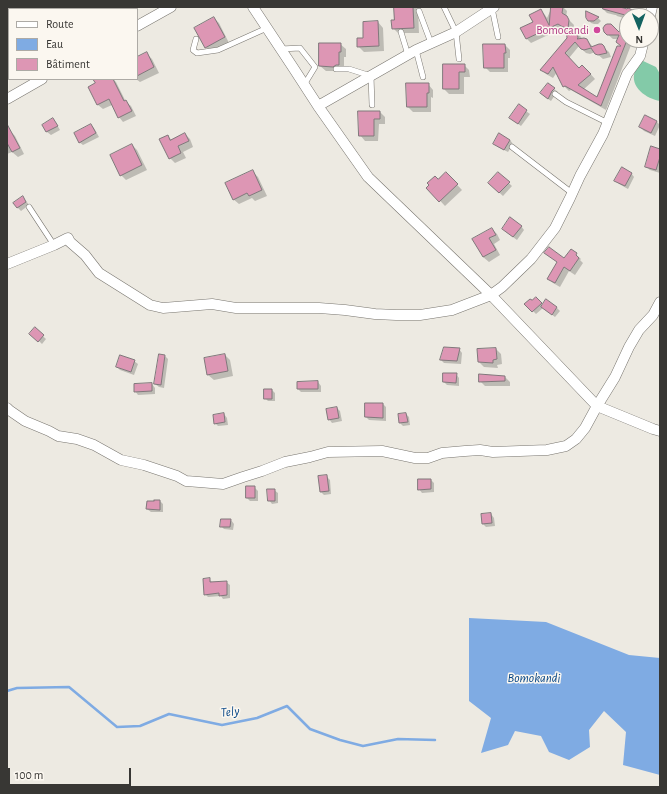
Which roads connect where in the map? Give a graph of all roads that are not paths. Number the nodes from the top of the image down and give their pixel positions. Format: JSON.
{"nodes":[{"id":1,"x":171,"y":7,"type":"edge"},
{"id":2,"x":253,"y":7,"type":"edge"},
{"id":3,"x":444,"y":7,"type":"edge"},
{"id":4,"x":493,"y":8,"type":"edge"},
{"id":5,"x":419,"y":11,"type":"dead end"},
{"id":6,"x":138,"y":25,"type":"edge"},
{"id":7,"x":267,"y":28,"type":"junction"},
{"id":8,"x":401,"y":32,"type":"dead end"},
{"id":9,"x":456,"y":32,"type":"junction"},
{"id":10,"x":498,"y":37,"type":"dead end"},
{"id":11,"x":196,"y":39,"type":"dead end"},
{"id":12,"x":431,"y":43,"type":"junction"},
{"id":13,"x":642,"y":48,"type":"edge"},
{"id":14,"x":281,"y":49,"type":"junction"},
{"id":15,"x":412,"y":53,"type":"junction"},
{"id":16,"x":459,"y":59,"type":"dead end"},
{"id":17,"x":336,"y":69,"type":"dead end"},
{"id":18,"x":371,"y":76,"type":"junction"},
{"id":19,"x":423,"y":77,"type":"dead end"},
{"id":20,"x":40,"y":80,"type":"edge"},
{"id":21,"x":304,"y":85,"type":"junction"},
{"id":22,"x":555,"y":94,"type":"dead end"},
{"id":23,"x":7,"y":99,"type":"edge"},
{"id":24,"x":372,"y":105,"type":"dead end"},
{"id":25,"x":318,"y":106,"type":"junction"},
{"id":26,"x":608,"y":123,"type":"junction"},
{"id":27,"x":512,"y":147,"type":"dead end"},
{"id":28,"x":572,"y":193,"type":"junction"},
{"id":29,"x":29,"y":207,"type":"dead end"},
{"id":30,"x":54,"y":245,"type":"junction"},
{"id":31,"x":7,"y":264,"type":"edge"},
{"id":32,"x":491,"y":295,"type":"junction"},
{"id":33,"x":660,"y":302,"type":"edge"},
{"id":34,"x":597,"y":406,"type":"junction"},
{"id":35,"x":7,"y":408,"type":"edge"},
{"id":36,"x":660,"y":431,"type":"edge"}],
"edges":[{"from":1,"to":6,"type":"street"},
{"from":2,"to":7,"type":"street"},
{"from":3,"to":9,"type":"lane"},
{"from":4,"to":9,"type":"street"},
{"from":4,"to":10,"type":"lane"},
{"from":5,"to":12,"type":"lane"},
{"from":7,"to":11,"type":"lane"},
{"from":7,"to":14,"type":"street"},
{"from":8,"to":15,"type":"lane"},
{"from":9,"to":12,"type":"street"},
{"from":9,"to":16,"type":"lane"},
{"from":12,"to":15,"type":"street"},
{"from":13,"to":26,"type":"street"},
{"from":14,"to":21,"type":"street"},
{"from":14,"to":21,"type":"lane"},
{"from":15,"to":18,"type":"street"},
{"from":15,"to":19,"type":"lane"},
{"from":17,"to":18,"type":"lane"},
{"from":18,"to":24,"type":"lane"},
{"from":18,"to":25,"type":"street"},
{"from":20,"to":23,"type":"street"},
{"from":21,"to":25,"type":"street"},
{"from":22,"to":26,"type":"lane"},
{"from":25,"to":32,"type":"street"},
{"from":26,"to":28,"type":"street"},
{"from":27,"to":28,"type":"lane"},
{"from":28,"to":32,"type":"street"},
{"from":29,"to":30,"type":"lane"},
{"from":30,"to":31,"type":"street"},
{"from":30,"to":32,"type":"street"},
{"from":32,"to":34,"type":"street"},
{"from":33,"to":34,"type":"street"},
{"from":34,"to":35,"type":"street"},
{"from":34,"to":36,"type":"street"}]}
